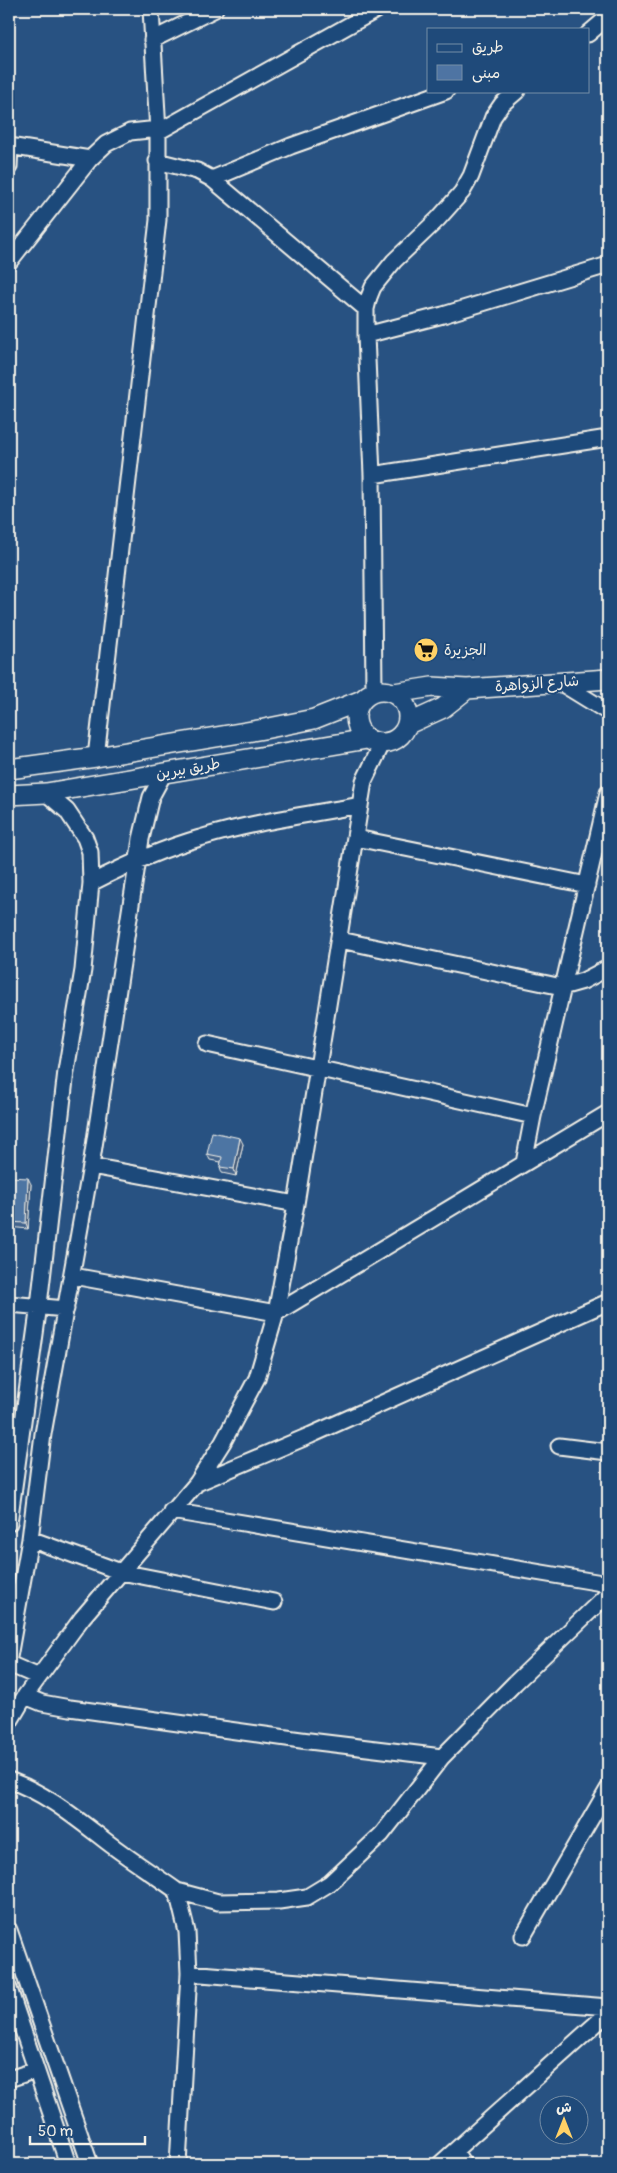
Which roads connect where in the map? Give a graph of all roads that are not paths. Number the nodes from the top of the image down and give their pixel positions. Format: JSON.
{"nodes":[{"id":1,"x":151,"y":9,"type":"edge"},
{"id":2,"x":215,"y":9,"type":"edge"},
{"id":3,"x":378,"y":9,"type":"edge"},
{"id":4,"x":608,"y":17,"type":"edge"},
{"id":5,"x":590,"y":32,"type":"edge"},
{"id":6,"x":152,"y":40,"type":"junction"},
{"id":7,"x":443,"y":92,"type":"edge"},
{"id":8,"x":516,"y":92,"type":"edge"},
{"id":9,"x":158,"y":132,"type":"junction"},
{"id":10,"x":10,"y":146,"type":"edge"},
{"id":11,"x":90,"y":159,"type":"junction"},
{"id":12,"x":157,"y":161,"type":"junction"},
{"id":13,"x":9,"y":167,"type":"edge"},
{"id":14,"x":212,"y":179,"type":"junction"},
{"id":15,"x":9,"y":262,"type":"edge"},
{"id":16,"x":608,"y":265,"type":"edge"},
{"id":17,"x":366,"y":309,"type":"junction"},
{"id":18,"x":366,"y":335,"type":"junction"},
{"id":19,"x":608,"y":438,"type":"edge"},
{"id":20,"x":372,"y":475,"type":"junction"},
{"id":21,"x":608,"y":680,"type":"edge"},
{"id":22,"x":561,"y":683,"type":"junction"},
{"id":23,"x":467,"y":689,"type":"junction"},
{"id":24,"x":394,"y":694,"type":"junction"},
{"id":25,"x":368,"y":696,"type":"junction"},
{"id":26,"x":608,"y":712,"type":"edge"},
{"id":27,"x":408,"y":724,"type":"junction"},
{"id":28,"x":375,"y":741,"type":"junction"},
{"id":29,"x":96,"y":757,"type":"junction"},
{"id":30,"x":9,"y":769,"type":"edge"},
{"id":31,"x":164,"y":773,"type":"junction"},
{"id":32,"x":46,"y":793,"type":"junction"},
{"id":33,"x":608,"y":793,"type":"edge"},
{"id":34,"x":9,"y":795,"type":"edge"},
{"id":35,"x":360,"y":805,"type":"junction"},
{"id":36,"x":356,"y":838,"type":"junction"},
{"id":37,"x":138,"y":859,"type":"junction"},
{"id":38,"x":91,"y":883,"type":"junction"},
{"id":39,"x":587,"y":885,"type":"junction"},
{"id":40,"x":340,"y":940,"type":"junction"},
{"id":41,"x":608,"y":968,"type":"edge"},
{"id":42,"x":562,"y":987,"type":"junction"},
{"id":43,"x":207,"y":1044,"type":"dead end"},
{"id":44,"x":320,"y":1068,"type":"junction"},
{"id":45,"x":608,"y":1113,"type":"edge"},
{"id":46,"x":533,"y":1116,"type":"junction"},
{"id":47,"x":524,"y":1163,"type":"junction"},
{"id":48,"x":91,"y":1166,"type":"junction"},
{"id":49,"x":296,"y":1204,"type":"junction"},
{"id":50,"x":73,"y":1276,"type":"junction"},
{"id":51,"x":608,"y":1302,"type":"edge"},
{"id":52,"x":9,"y":1304,"type":"edge"},
{"id":53,"x":39,"y":1305,"type":"junction"},
{"id":54,"x":66,"y":1309,"type":"junction"},
{"id":55,"x":276,"y":1313,"type":"junction"},
{"id":56,"x":16,"y":1428,"type":"edge"},
{"id":57,"x":558,"y":1446,"type":"dead end"},
{"id":58,"x":608,"y":1452,"type":"edge"},
{"id":59,"x":197,"y":1483,"type":"junction"},
{"id":60,"x":171,"y":1511,"type":"junction"},
{"id":61,"x":9,"y":1523,"type":"edge"},
{"id":62,"x":30,"y":1539,"type":"junction"},
{"id":63,"x":121,"y":1572,"type":"junction"},
{"id":64,"x":608,"y":1584,"type":"edge"},
{"id":65,"x":608,"y":1594,"type":"edge"},
{"id":66,"x":274,"y":1602,"type":"dead end"},
{"id":67,"x":9,"y":1657,"type":"edge"},
{"id":68,"x":9,"y":1664,"type":"edge"},
{"id":69,"x":39,"y":1677,"type":"junction"},
{"id":70,"x":26,"y":1696,"type":"junction"},
{"id":71,"x":9,"y":1723,"type":"edge"},
{"id":72,"x":442,"y":1756,"type":"junction"},
{"id":73,"x":9,"y":1780,"type":"edge"},
{"id":74,"x":608,"y":1789,"type":"edge"},
{"id":75,"x":177,"y":1891,"type":"junction"},
{"id":76,"x":9,"y":1930,"type":"edge"},
{"id":77,"x":523,"y":1936,"type":"dead end"},
{"id":78,"x":189,"y":1973,"type":"junction"},
{"id":79,"x":9,"y":1989,"type":"edge"},
{"id":80,"x":608,"y":2007,"type":"edge"},
{"id":81,"x":608,"y":2013,"type":"edge"},
{"id":82,"x":36,"y":2070,"type":"junction"},
{"id":83,"x":9,"y":2079,"type":"edge"},
{"id":84,"x":455,"y":2151,"type":"junction"},
{"id":85,"x":68,"y":2164,"type":"edge"},
{"id":86,"x":90,"y":2164,"type":"edge"},
{"id":87,"x":178,"y":2164,"type":"edge"},
{"id":88,"x":440,"y":2164,"type":"edge"},
{"id":89,"x":462,"y":2164,"type":"edge"}],
"edges":[{"from":1,"to":6,"type":"street"},
{"from":2,"to":6,"type":"street"},
{"from":3,"to":9,"type":"street"},
{"from":4,"to":5,"type":"street"},
{"from":6,"to":9,"type":"street"},
{"from":7,"to":14,"type":"street"},
{"from":8,"to":17,"type":"street"},
{"from":9,"to":11,"type":"street"},
{"from":9,"to":12,"type":"street"},
{"from":10,"to":11,"type":"street"},
{"from":10,"to":13,"type":"street"},
{"from":11,"to":15,"type":"street"},
{"from":12,"to":14,"type":"street"},
{"from":12,"to":29,"type":"street"},
{"from":14,"to":17,"type":"street"},
{"from":16,"to":18,"type":"street"},
{"from":17,"to":18,"type":"street"},
{"from":18,"to":20,"type":"street"},
{"from":19,"to":20,"type":"street"},
{"from":20,"to":25,"type":"street"},
{"from":21,"to":22,"type":"main road","name":"شارع الزواهرة"},
{"from":22,"to":23,"type":"main road","name":"شارع الزواهرة"},
{"from":22,"to":26,"type":"street"},
{"from":23,"to":24,"type":"main road","name":"شارع الزواهرة"},
{"from":23,"to":27,"type":"main road"},
{"from":24,"to":25,"type":"main road"},
{"from":24,"to":27,"type":"main road"},
{"from":25,"to":28,"type":"main road"},
{"from":25,"to":29,"type":"main road","name":"طريق بيرين"},
{"from":27,"to":28,"type":"main road"},
{"from":28,"to":31,"type":"main road","name":"طريق بيرين"},
{"from":28,"to":35,"type":"street"},
{"from":29,"to":30,"type":"main road","name":"طريق بيرين"},
{"from":31,"to":32,"type":"main road","name":"طريق بيرين"},
{"from":31,"to":37,"type":"street"},
{"from":32,"to":34,"type":"main road","name":"طريق بيرين"},
{"from":32,"to":38,"type":"street"},
{"from":33,"to":39,"type":"street"},
{"from":35,"to":36,"type":"street"},
{"from":35,"to":37,"type":"street"},
{"from":36,"to":39,"type":"street"},
{"from":36,"to":40,"type":"street"},
{"from":37,"to":38,"type":"street"},
{"from":37,"to":48,"type":"street"},
{"from":38,"to":53,"type":"street"},
{"from":39,"to":42,"type":"street"},
{"from":40,"to":42,"type":"street"},
{"from":40,"to":44,"type":"street"},
{"from":41,"to":42,"type":"street"},
{"from":42,"to":46,"type":"street"},
{"from":43,"to":44,"type":"street"},
{"from":44,"to":46,"type":"street"},
{"from":44,"to":49,"type":"street"},
{"from":45,"to":47,"type":"street"},
{"from":46,"to":47,"type":"street"},
{"from":47,"to":55,"type":"street"},
{"from":48,"to":49,"type":"street"},
{"from":48,"to":50,"type":"street"},
{"from":49,"to":55,"type":"street"},
{"from":50,"to":54,"type":"street"},
{"from":50,"to":55,"type":"street"},
{"from":51,"to":59,"type":"street"},
{"from":52,"to":53,"type":"street"},
{"from":53,"to":54,"type":"street"},
{"from":53,"to":56,"type":"street"},
{"from":54,"to":62,"type":"street"},
{"from":55,"to":59,"type":"street"},
{"from":56,"to":61,"type":"street"},
{"from":57,"to":58,"type":"street"},
{"from":59,"to":60,"type":"street"},
{"from":60,"to":63,"type":"street"},
{"from":60,"to":64,"type":"street"},
{"from":62,"to":63,"type":"street"},
{"from":62,"to":67,"type":"street"},
{"from":63,"to":66,"type":"street"},
{"from":63,"to":69,"type":"street"},
{"from":65,"to":72,"type":"street"},
{"from":68,"to":69,"type":"street"},
{"from":69,"to":70,"type":"street"},
{"from":70,"to":71,"type":"street"},
{"from":70,"to":72,"type":"street"},
{"from":72,"to":75,"type":"street"},
{"from":73,"to":75,"type":"street"},
{"from":74,"to":77,"type":"street"},
{"from":75,"to":78,"type":"street"},
{"from":76,"to":86,"type":"street"},
{"from":78,"to":80,"type":"street"},
{"from":78,"to":87,"type":"street"},
{"from":79,"to":82,"type":"street"},
{"from":81,"to":84,"type":"street"},
{"from":82,"to":83,"type":"street"},
{"from":82,"to":85,"type":"street"},
{"from":84,"to":88,"type":"street"},
{"from":84,"to":89,"type":"street"}]}
